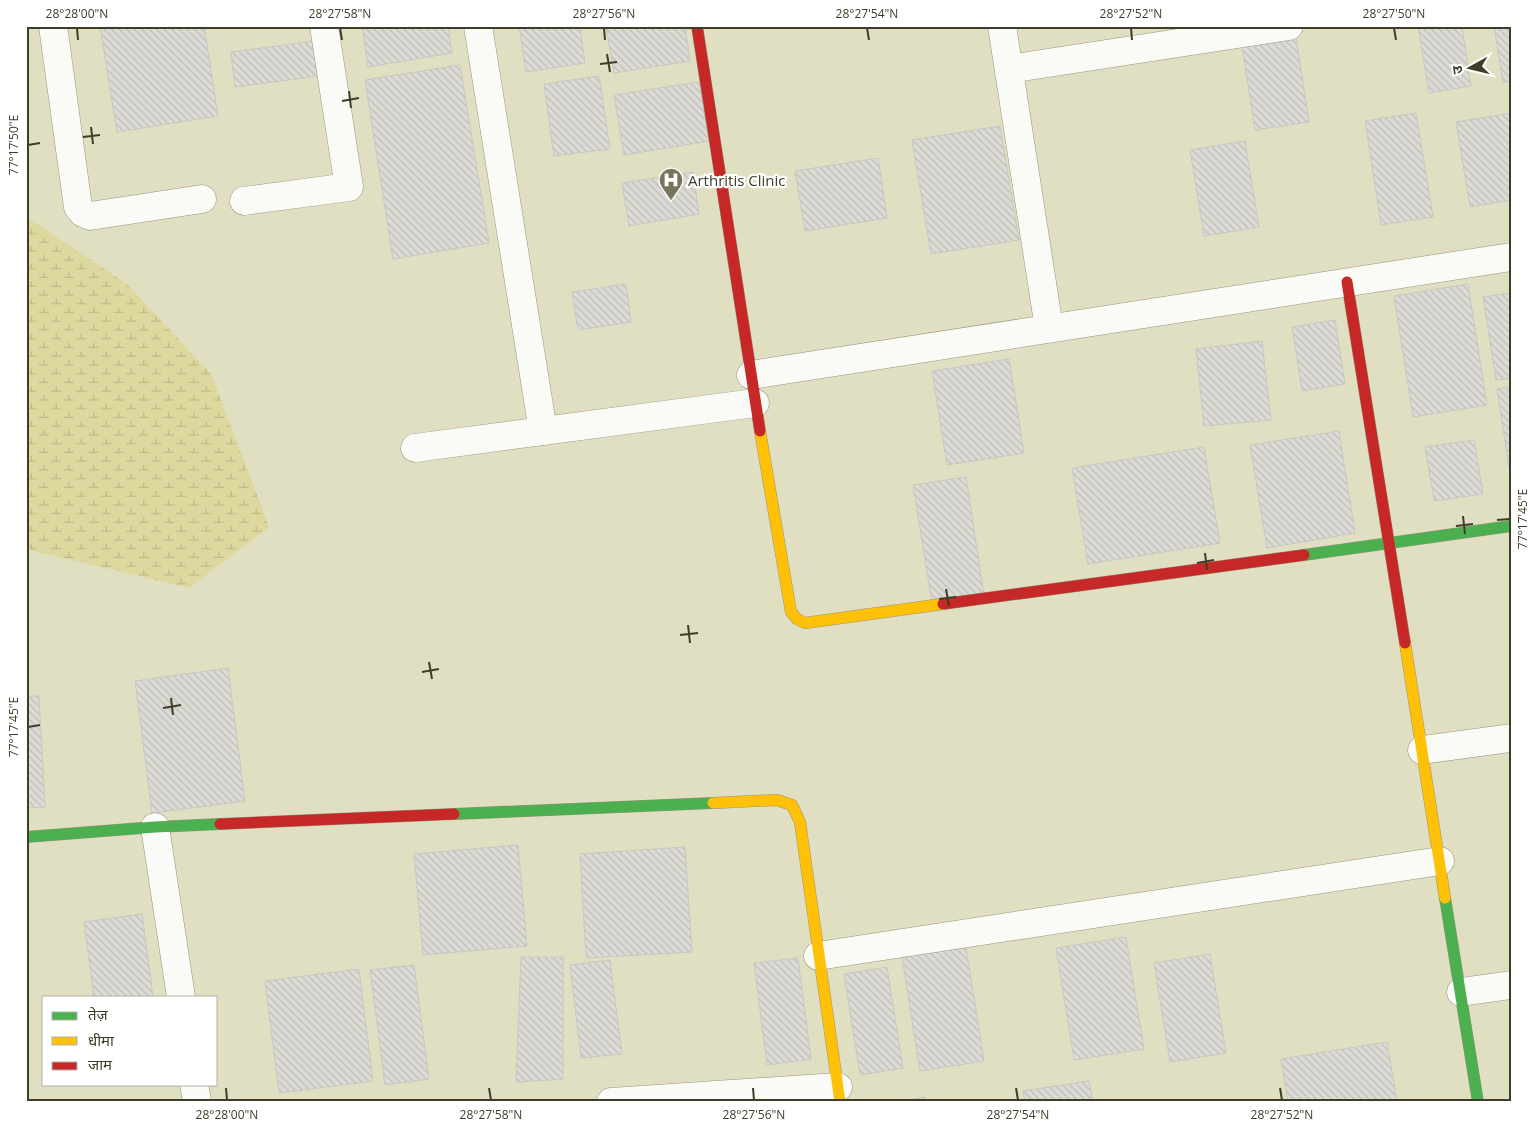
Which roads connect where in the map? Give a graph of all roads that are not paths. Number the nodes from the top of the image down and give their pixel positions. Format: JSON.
{"nodes":[{"id":1,"x":53,"y":26,"type":"edge"},
{"id":2,"x":324,"y":26,"type":"edge"},
{"id":3,"x":478,"y":26,"type":"edge"},
{"id":4,"x":697,"y":26,"type":"edge"},
{"id":5,"x":1002,"y":26,"type":"edge"},
{"id":6,"x":1289,"y":26,"type":"edge"},
{"id":7,"x":1009,"y":69,"type":"junction"},
{"id":8,"x":202,"y":199,"type":"dead end"},
{"id":9,"x":244,"y":201,"type":"dead end"},
{"id":10,"x":1511,"y":257,"type":"edge"},
{"id":11,"x":1348,"y":282,"type":"junction"},
{"id":12,"x":1049,"y":328,"type":"junction"},
{"id":13,"x":751,"y":375,"type":"junction"},
{"id":14,"x":755,"y":403,"type":"junction"},
{"id":15,"x":543,"y":431,"type":"junction"},
{"id":16,"x":414,"y":448,"type":"dead end"},
{"id":17,"x":1511,"y":526,"type":"edge"},
{"id":18,"x":1389,"y":544,"type":"junction"},
{"id":19,"x":1511,"y":738,"type":"edge"},
{"id":20,"x":1422,"y":750,"type":"junction"},
{"id":21,"x":155,"y":827,"type":"junction"},
{"id":22,"x":26,"y":837,"type":"edge"},
{"id":23,"x":1440,"y":861,"type":"junction"},
{"id":24,"x":818,"y":956,"type":"junction"},
{"id":25,"x":1511,"y":985,"type":"edge"},
{"id":26,"x":1460,"y":992,"type":"junction"},
{"id":27,"x":181,"y":996,"type":"edge"},
{"id":28,"x":194,"y":1086,"type":"edge"},
{"id":29,"x":839,"y":1095,"type":"edge"},
{"id":30,"x":197,"y":1102,"type":"edge"},
{"id":31,"x":612,"y":1102,"type":"edge"},
{"id":32,"x":1478,"y":1102,"type":"edge"}],
"edges":[{"from":1,"to":8,"type":"street"},
{"from":2,"to":9,"type":"street"},
{"from":3,"to":15,"type":"street"},
{"from":4,"to":13,"type":"street"},
{"from":5,"to":7,"type":"street"},
{"from":6,"to":7,"type":"street"},
{"from":7,"to":12,"type":"street"},
{"from":10,"to":11,"type":"street"},
{"from":11,"to":12,"type":"street"},
{"from":11,"to":18,"type":"street"},
{"from":12,"to":13,"type":"street"},
{"from":13,"to":14,"type":"street"},
{"from":14,"to":15,"type":"street"},
{"from":14,"to":18,"type":"street"},
{"from":15,"to":16,"type":"street"},
{"from":17,"to":18,"type":"street"},
{"from":18,"to":20,"type":"street"},
{"from":19,"to":20,"type":"street"},
{"from":20,"to":23,"type":"street"},
{"from":21,"to":22,"type":"street"},
{"from":21,"to":24,"type":"street"},
{"from":21,"to":27,"type":"street"},
{"from":23,"to":24,"type":"street"},
{"from":23,"to":26,"type":"street"},
{"from":24,"to":29,"type":"street"},
{"from":25,"to":26,"type":"street"},
{"from":26,"to":32,"type":"street"},
{"from":28,"to":30,"type":"street"},
{"from":29,"to":31,"type":"street"}]}
